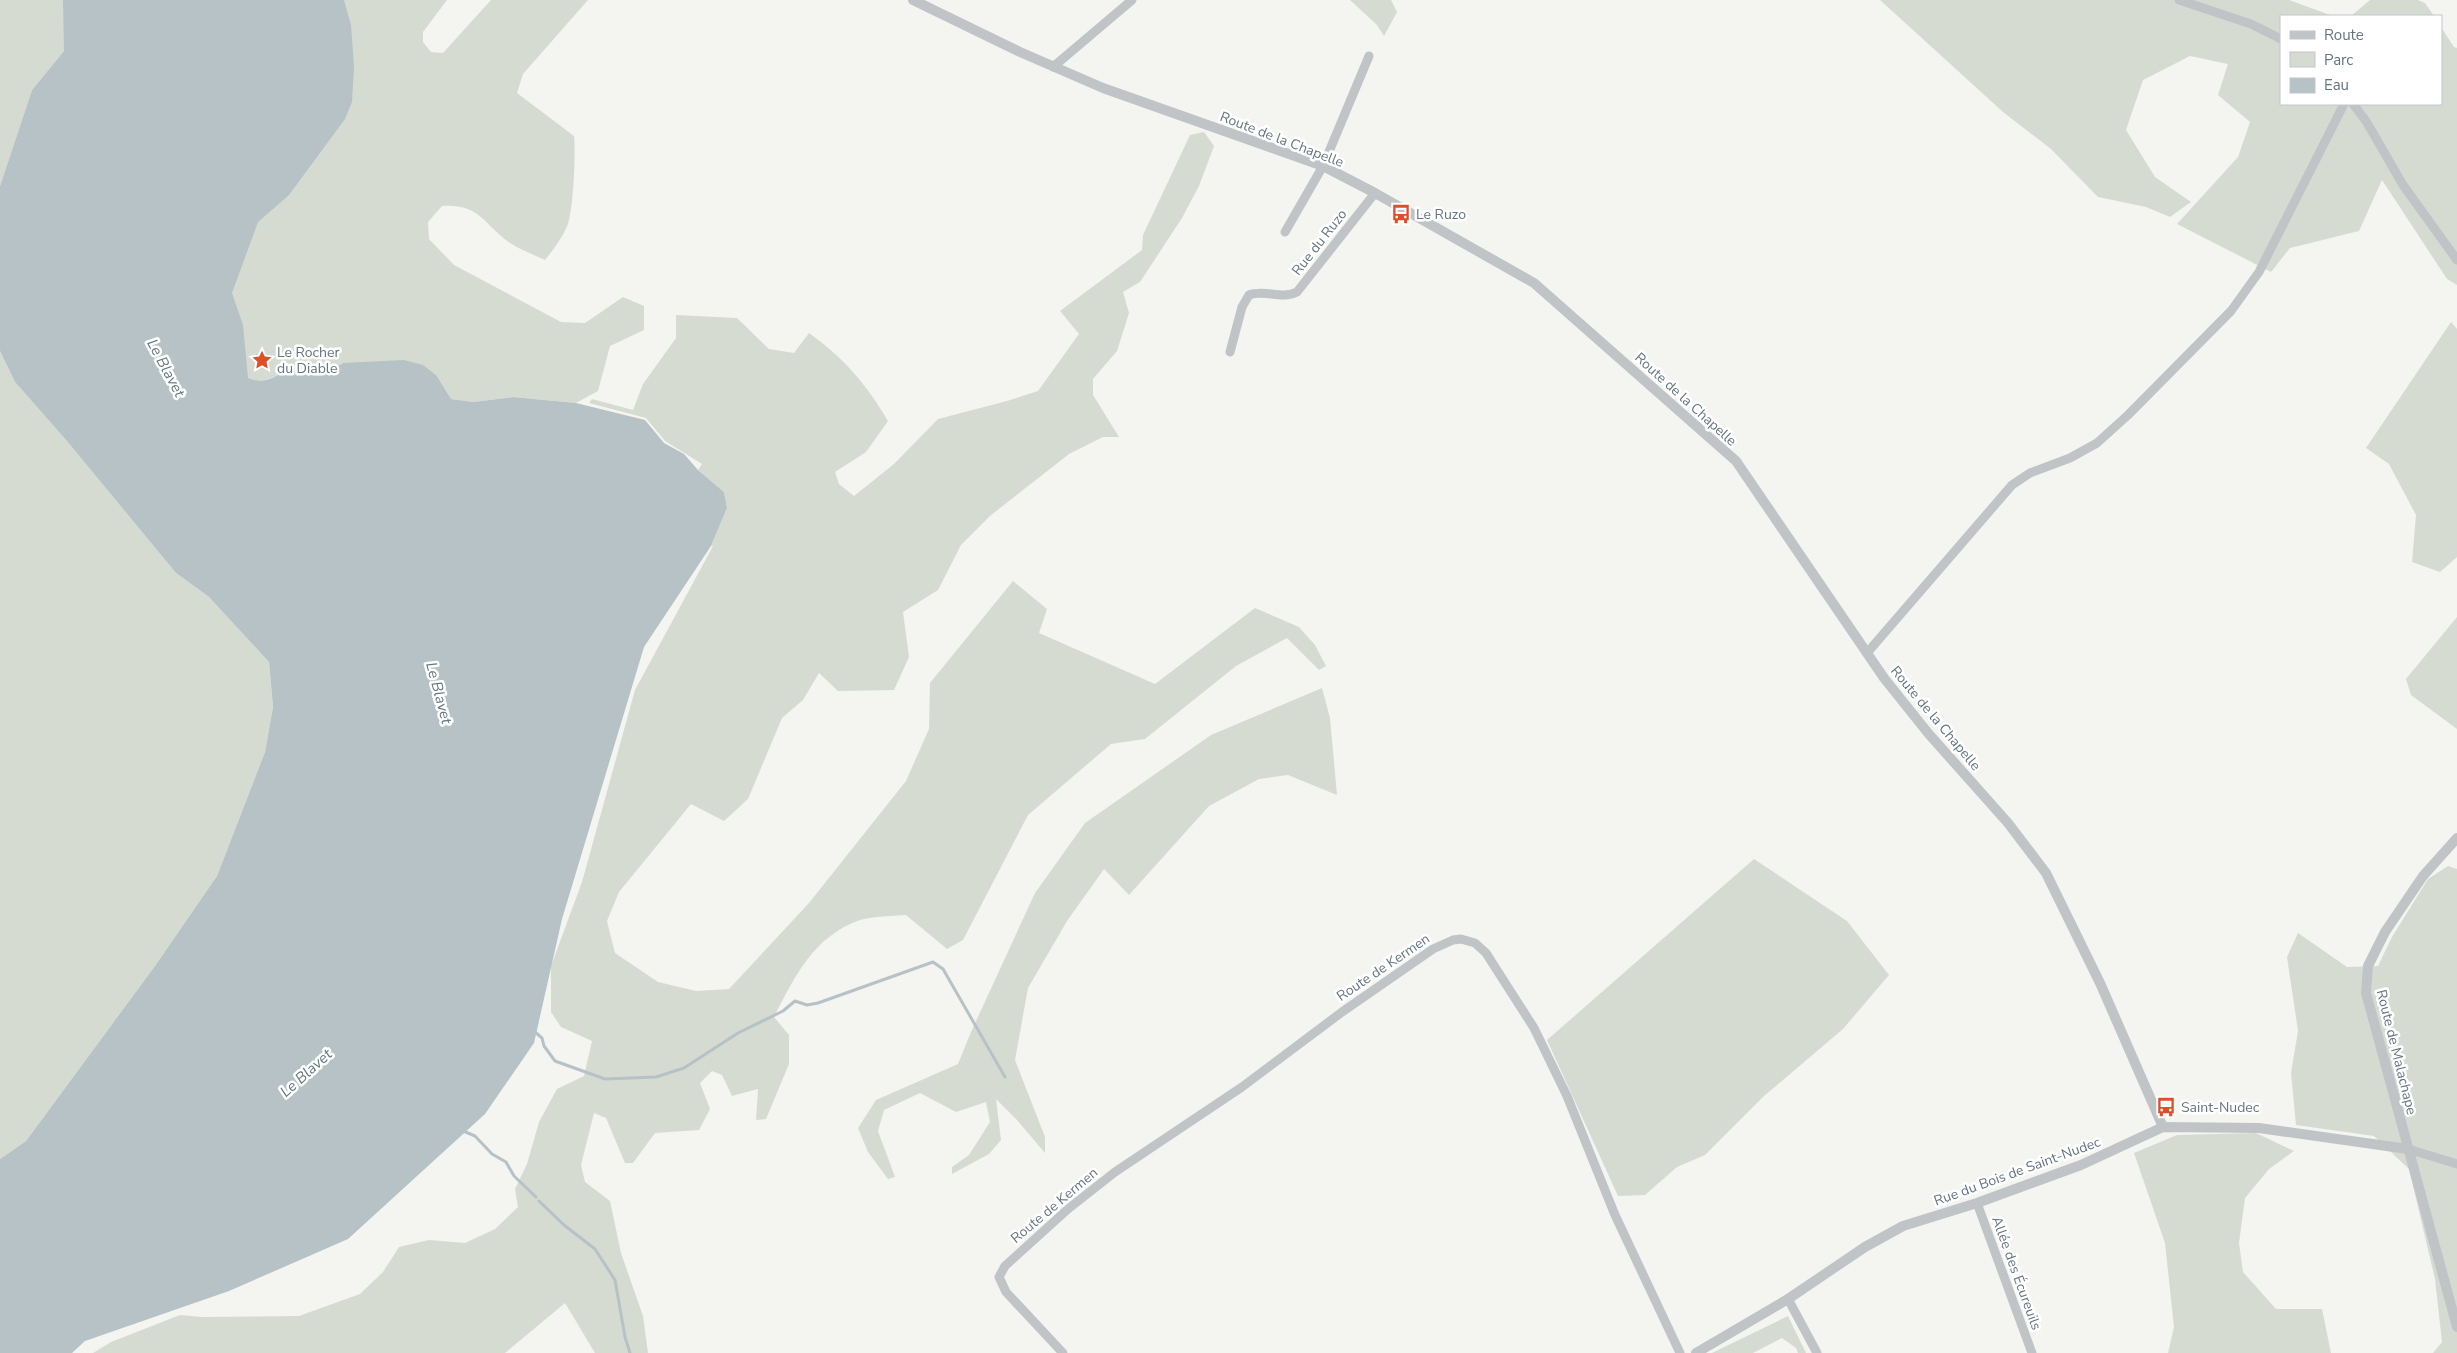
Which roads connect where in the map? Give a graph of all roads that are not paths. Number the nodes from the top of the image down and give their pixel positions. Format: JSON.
{"nodes":[{"id":1,"x":913,"y":0,"type":"edge"},
{"id":2,"x":1132,"y":0,"type":"edge"},
{"id":3,"x":2179,"y":0,"type":"edge"},
{"id":4,"x":2280,"y":38,"type":"edge"},
{"id":5,"x":1369,"y":56,"type":"dead end"},
{"id":6,"x":1053,"y":67,"type":"junction"},
{"id":7,"x":2343,"y":105,"type":"edge"},
{"id":8,"x":2354,"y":105,"type":"edge"},
{"id":9,"x":1323,"y":166,"type":"junction"},
{"id":10,"x":1375,"y":193,"type":"junction"},
{"id":11,"x":1285,"y":232,"type":"dead end"},
{"id":12,"x":2457,"y":260,"type":"edge"},
{"id":13,"x":1230,"y":352,"type":"dead end"},
{"id":14,"x":1867,"y":653,"type":"junction"},
{"id":15,"x":2457,"y":838,"type":"edge"},
{"id":16,"x":2164,"y":1126,"type":"junction"},
{"id":17,"x":2408,"y":1149,"type":"junction"},
{"id":18,"x":2457,"y":1164,"type":"edge"},
{"id":19,"x":1977,"y":1203,"type":"junction"},
{"id":20,"x":1788,"y":1299,"type":"junction"},
{"id":21,"x":2457,"y":1327,"type":"edge"},
{"id":22,"x":1063,"y":1353,"type":"edge"},
{"id":23,"x":1680,"y":1353,"type":"edge"},
{"id":24,"x":1696,"y":1353,"type":"edge"},
{"id":25,"x":1817,"y":1353,"type":"edge"},
{"id":26,"x":2032,"y":1353,"type":"edge"}],
"edges":[{"from":1,"to":6,"type":"street","name":"Route de la Chapelle"},
{"from":2,"to":6,"type":"street"},
{"from":3,"to":4,"type":"street"},
{"from":5,"to":9,"type":"street"},
{"from":6,"to":9,"type":"street","name":"Route de la Chapelle"},
{"from":7,"to":14,"type":"street"},
{"from":8,"to":12,"type":"street"},
{"from":9,"to":10,"type":"street","name":"Route de la Chapelle"},
{"from":9,"to":11,"type":"street"},
{"from":10,"to":13,"type":"street","name":"Rue du Ruzo"},
{"from":10,"to":14,"type":"street","name":"Route de la Chapelle"},
{"from":14,"to":16,"type":"street","name":"Route de la Chapelle"},
{"from":15,"to":17,"type":"street","name":"Route de Malachape"},
{"from":16,"to":17,"type":"street","name":"Rue du Bois de Saint-Nudec"},
{"from":16,"to":19,"type":"street","name":"Rue du Bois de Saint-Nudec"},
{"from":17,"to":18,"type":"street"},
{"from":17,"to":21,"type":"street","name":"Route de Malachape"},
{"from":19,"to":20,"type":"street","name":"Rue du Bois de Saint-Nudec"},
{"from":19,"to":26,"type":"street","name":"Allée des Écureuils"},
{"from":20,"to":24,"type":"street","name":"Rue du Bois de Saint-Nudec"},
{"from":20,"to":25,"type":"street"},
{"from":22,"to":23,"type":"street","name":"Route de Kermen"}]}
